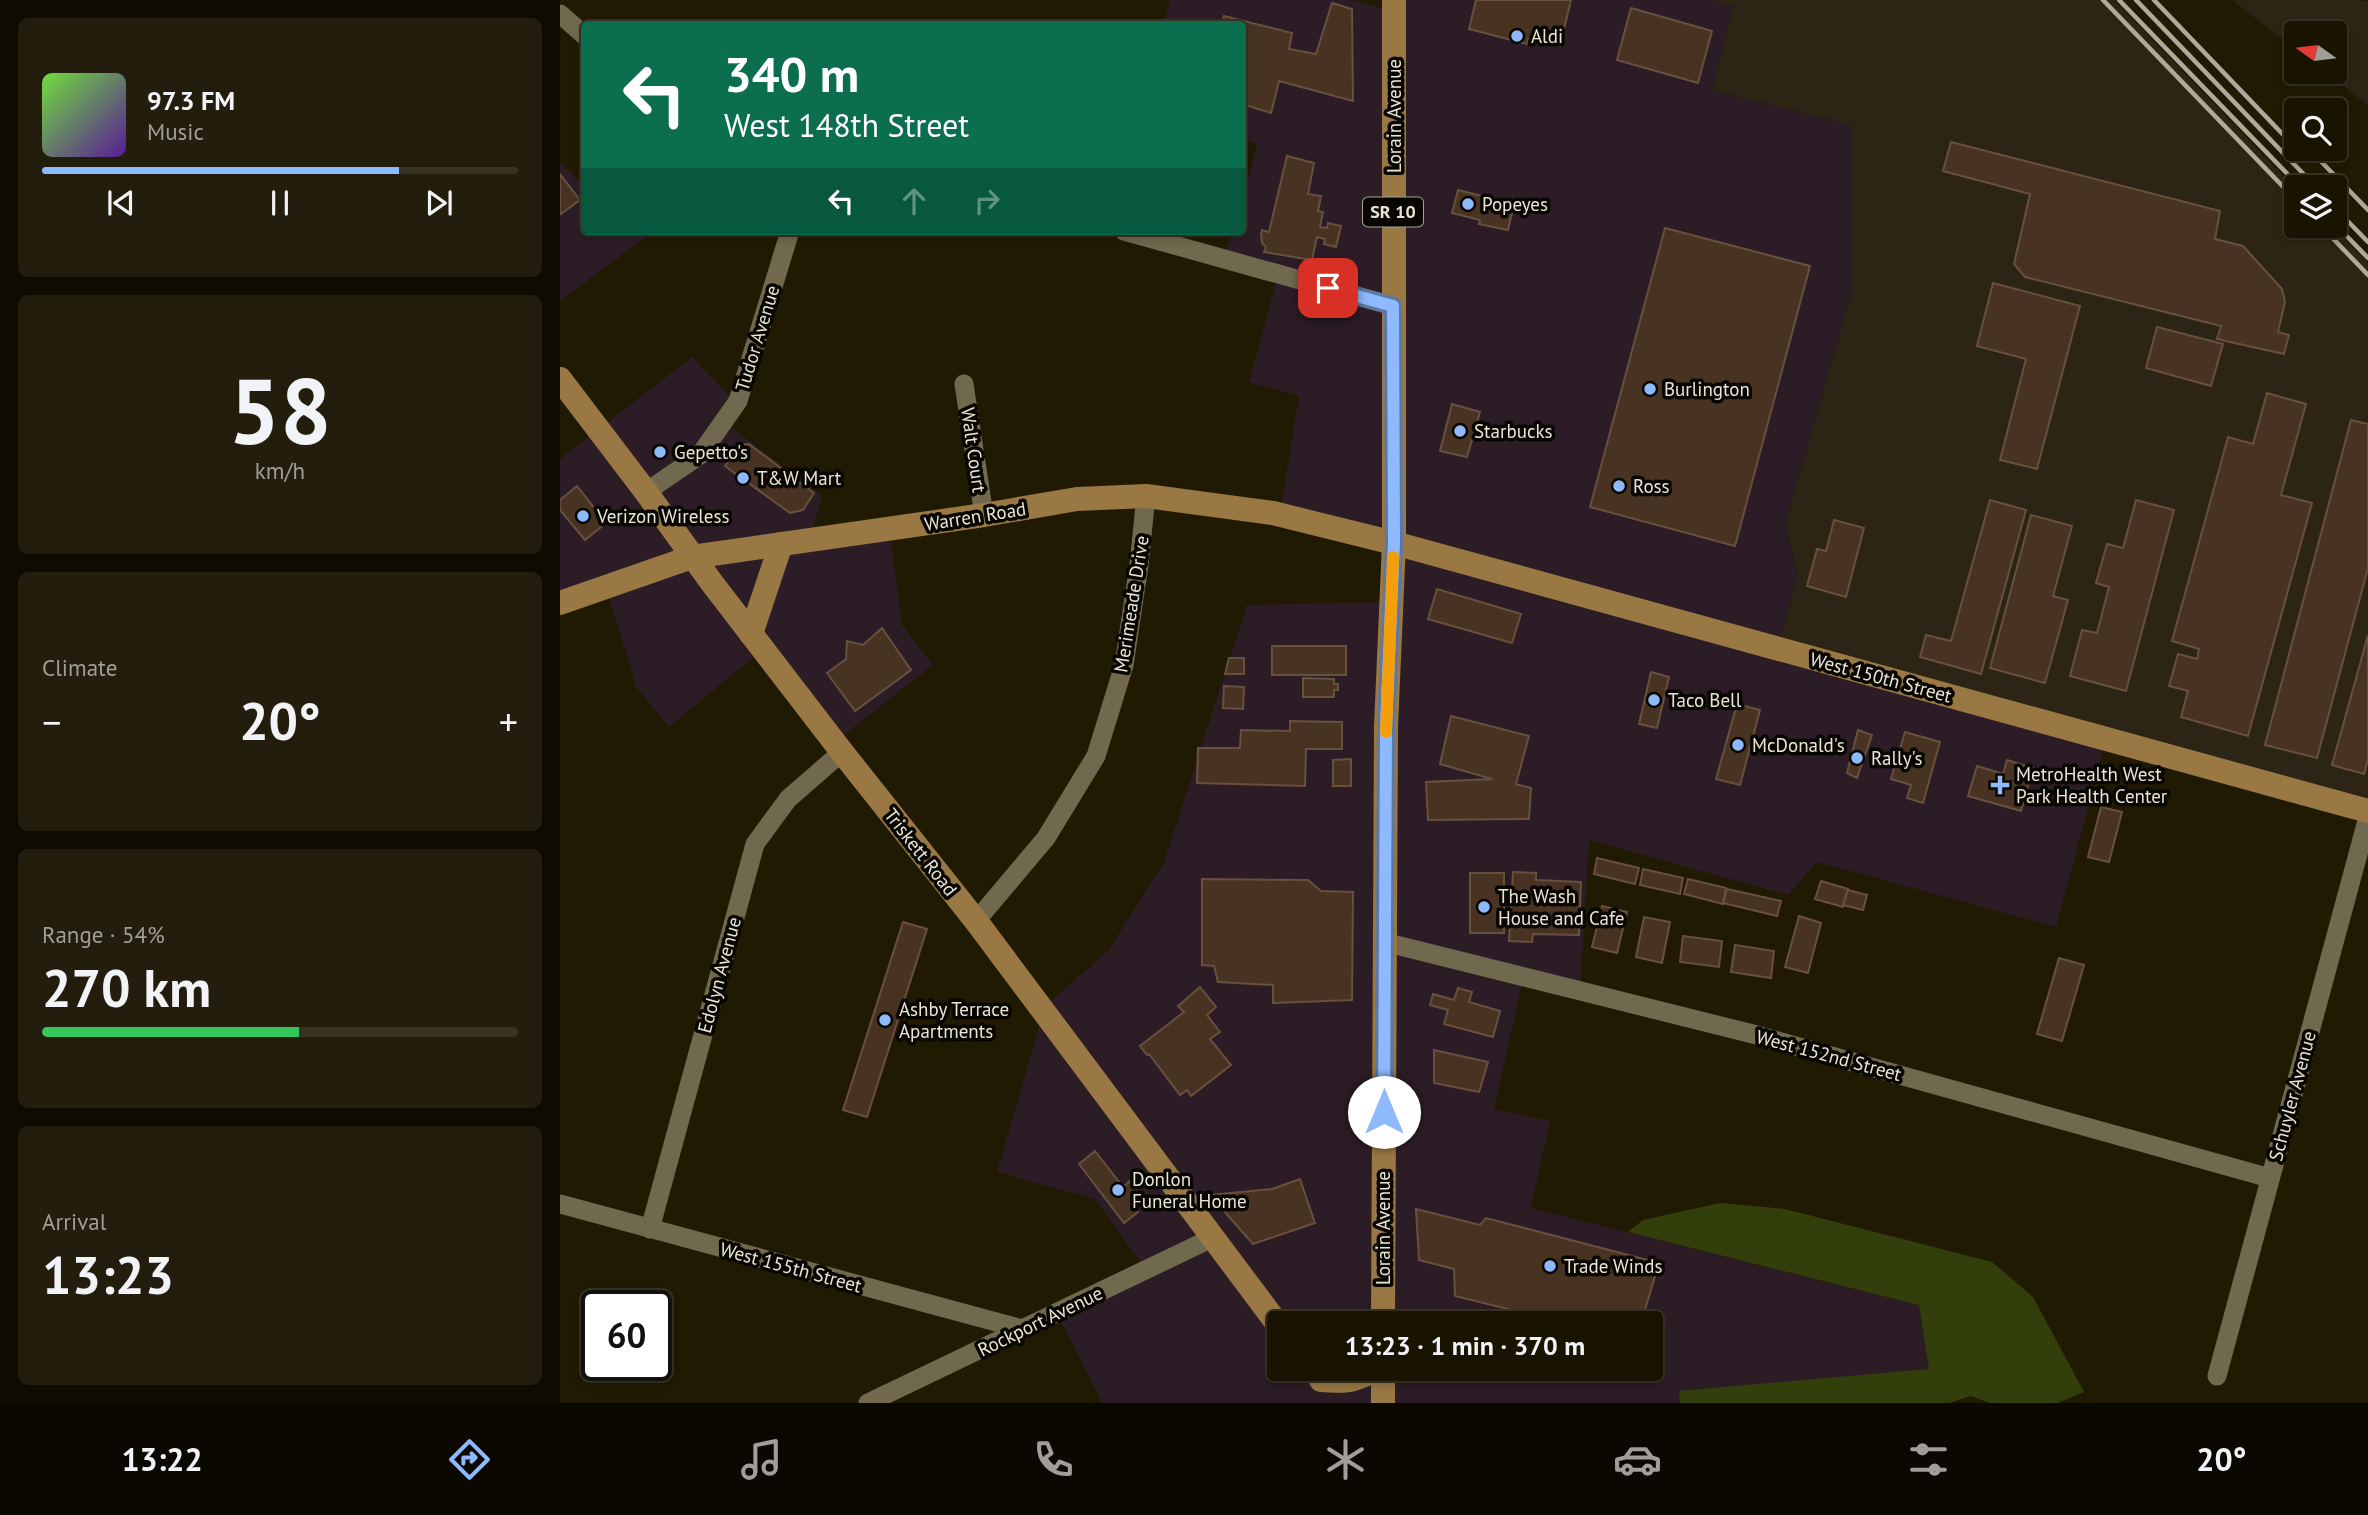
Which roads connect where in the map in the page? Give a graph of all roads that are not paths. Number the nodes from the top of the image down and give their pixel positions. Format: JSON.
{"nodes":[{"id":1,"x":1392,"y":0,"type":"edge"},
{"id":2,"x":560,"y":14,"type":"edge"},
{"id":3,"x":581,"y":32,"type":"edge"},
{"id":4,"x":789,"y":235,"type":"edge"},
{"id":5,"x":1138,"y":235,"type":"edge"},
{"id":6,"x":1393,"y":306,"type":"junction"},
{"id":7,"x":560,"y":379,"type":"edge"},
{"id":8,"x":964,"y":384,"type":"dead end"},
{"id":9,"x":646,"y":492,"type":"junction"},
{"id":10,"x":1146,"y":496,"type":"junction"},
{"id":11,"x":984,"y":515,"type":"junction"},
{"id":12,"x":1394,"y":543,"type":"junction"},
{"id":13,"x":781,"y":544,"type":"junction"},
{"id":14,"x":692,"y":557,"type":"junction"},
{"id":15,"x":560,"y":603,"type":"edge"},
{"id":16,"x":751,"y":634,"type":"junction"},
{"id":17,"x":842,"y":752,"type":"junction"},
{"id":18,"x":2368,"y":811,"type":"edge"},
{"id":19,"x":2368,"y":817,"type":"edge"},
{"id":20,"x":976,"y":921,"type":"junction"},
{"id":21,"x":1384,"y":942,"type":"junction"},
{"id":22,"x":2270,"y":1178,"type":"junction"},
{"id":23,"x":560,"y":1204,"type":"edge"},
{"id":24,"x":650,"y":1229,"type":"junction"},
{"id":25,"x":1212,"y":1238,"type":"junction"},
{"id":26,"x":1268,"y":1311,"type":"edge"},
{"id":27,"x":1383,"y":1311,"type":"edge"},
{"id":28,"x":1022,"y":1329,"type":"junction"},
{"id":29,"x":2217,"y":1376,"type":"dead end"},
{"id":30,"x":1324,"y":1381,"type":"edge"},
{"id":31,"x":1382,"y":1381,"type":"edge"},
{"id":32,"x":868,"y":1403,"type":"edge"},
{"id":33,"x":1349,"y":1403,"type":"edge"},
{"id":34,"x":1383,"y":1403,"type":"edge"}],
"edges":[{"from":1,"to":6,"type":"main road","name":"Lorain Avenue","number":"SR 10"},
{"from":2,"to":3,"type":"street"},
{"from":4,"to":9,"type":"street","name":"Tudor Avenue"},
{"from":5,"to":6,"type":"street"},
{"from":6,"to":12,"type":"main road","name":"Lorain Avenue","number":"SR 10"},
{"from":7,"to":9,"type":"main road","name":"Triskett Road"},
{"from":8,"to":11,"type":"street","name":"Walt Court"},
{"from":9,"to":14,"type":"main road","name":"Triskett Road"},
{"from":10,"to":11,"type":"main road","name":"Warren Road"},
{"from":10,"to":12,"type":"main road","name":"Warren Road"},
{"from":10,"to":20,"type":"street","name":"Merimeade Drive"},
{"from":11,"to":13,"type":"main road","name":"Warren Road"},
{"from":12,"to":18,"type":"main road","name":"West 150th Street"},
{"from":12,"to":21,"type":"main road","name":"Lorain Avenue","number":"SR 10"},
{"from":13,"to":14,"type":"main road","name":"Warren Road"},
{"from":13,"to":16,"type":"main road"},
{"from":14,"to":15,"type":"main road","name":"Warren Road"},
{"from":14,"to":16,"type":"main road","name":"Triskett Road"},
{"from":16,"to":17,"type":"main road","name":"Triskett Road"},
{"from":17,"to":20,"type":"main road","name":"Triskett Road"},
{"from":17,"to":24,"type":"street","name":"Edolyn Avenue"},
{"from":19,"to":22,"type":"street","name":"Schuyler Avenue"},
{"from":20,"to":25,"type":"main road","name":"Triskett Road"},
{"from":21,"to":22,"type":"street","name":"West 152nd Street"},
{"from":21,"to":27,"type":"main road","name":"Lorain Avenue","number":"SR 10"},
{"from":22,"to":29,"type":"street","name":"Schuyler Avenue"},
{"from":23,"to":24,"type":"street","name":"West 155th Street"},
{"from":24,"to":28,"type":"street","name":"West 155th Street"},
{"from":25,"to":26,"type":"main road","name":"Triskett Road"},
{"from":25,"to":28,"type":"street","name":"Rockport Avenue"},
{"from":28,"to":32,"type":"street","name":"Rockport Avenue"},
{"from":30,"to":33,"type":"main road"},
{"from":31,"to":34,"type":"main road"}]}
